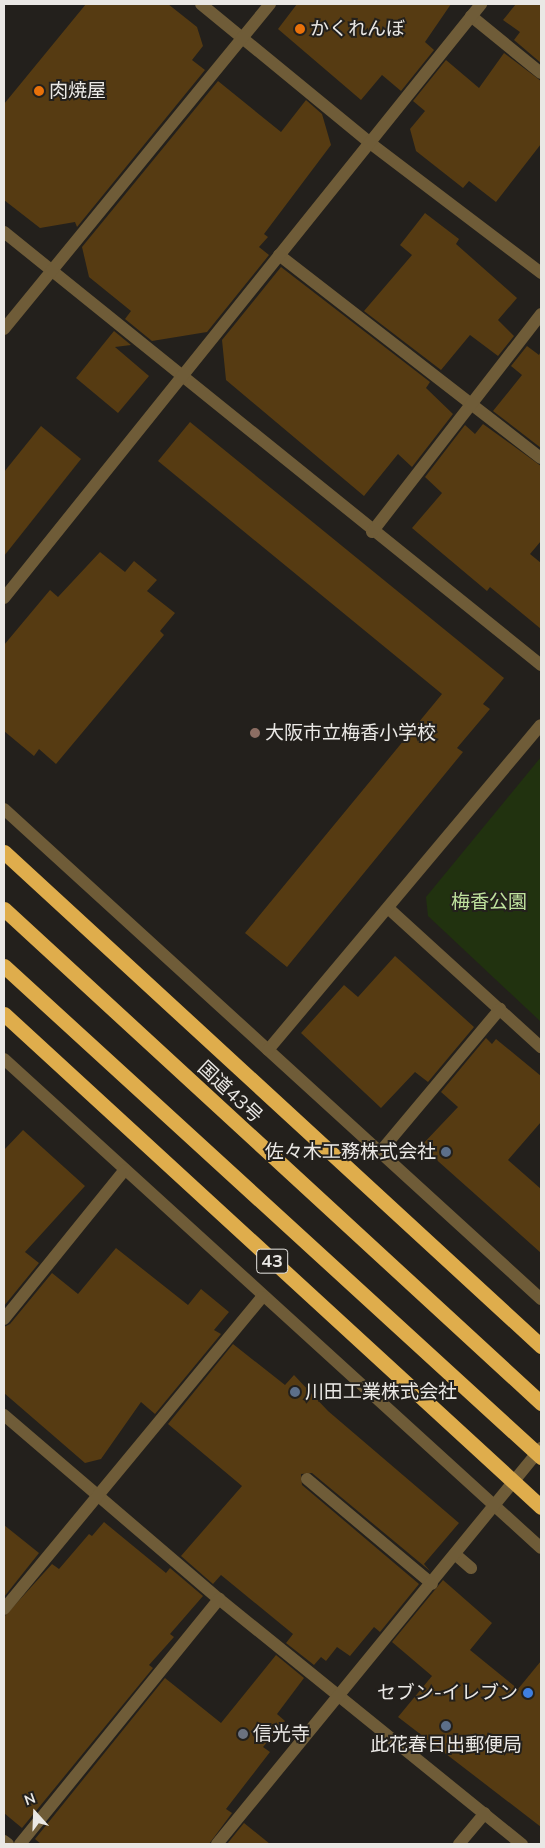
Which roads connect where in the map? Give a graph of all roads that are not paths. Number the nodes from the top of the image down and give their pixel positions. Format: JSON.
{"nodes":[{"id":1,"x":201,"y":4,"type":"edge"},
{"id":2,"x":270,"y":4,"type":"edge"},
{"id":3,"x":481,"y":4,"type":"edge"},
{"id":4,"x":471,"y":16,"type":"junction"},
{"id":5,"x":242,"y":38,"type":"junction"},
{"id":6,"x":541,"y":72,"type":"edge"},
{"id":7,"x":370,"y":143,"type":"junction"},
{"id":8,"x":4,"y":232,"type":"edge"},
{"id":9,"x":279,"y":255,"type":"junction"},
{"id":10,"x":50,"y":271,"type":"junction"},
{"id":11,"x":541,"y":272,"type":"edge"},
{"id":12,"x":541,"y":314,"type":"edge"},
{"id":13,"x":4,"y":329,"type":"edge"},
{"id":14,"x":182,"y":375,"type":"junction"},
{"id":15,"x":473,"y":403,"type":"junction"},
{"id":16,"x":541,"y":458,"type":"edge"},
{"id":17,"x":372,"y":532,"type":"junction"},
{"id":18,"x":4,"y":598,"type":"edge"},
{"id":19,"x":541,"y":665,"type":"edge"},
{"id":20,"x":541,"y":725,"type":"edge"},
{"id":21,"x":4,"y":809,"type":"edge"},
{"id":22,"x":4,"y":852,"type":"edge"},
{"id":23,"x":388,"y":908,"type":"junction"},
{"id":24,"x":4,"y":910,"type":"edge"},
{"id":25,"x":4,"y":966,"type":"edge"},
{"id":26,"x":500,"y":1009,"type":"junction"},
{"id":27,"x":4,"y":1014,"type":"edge"},
{"id":28,"x":541,"y":1047,"type":"edge"},
{"id":29,"x":268,"y":1050,"type":"junction"},
{"id":30,"x":4,"y":1059,"type":"edge"},
{"id":31,"x":380,"y":1152,"type":"junction"},
{"id":32,"x":124,"y":1171,"type":"junction"},
{"id":33,"x":262,"y":1297,"type":"junction"},
{"id":34,"x":541,"y":1299,"type":"edge"},
{"id":35,"x":4,"y":1319,"type":"edge"},
{"id":36,"x":541,"y":1346,"type":"edge"},
{"id":37,"x":541,"y":1403,"type":"edge"},
{"id":38,"x":4,"y":1415,"type":"edge"},
{"id":39,"x":541,"y":1448,"type":"edge"},
{"id":40,"x":541,"y":1457,"type":"edge"},
{"id":41,"x":307,"y":1479,"type":"dead end"},
{"id":42,"x":100,"y":1494,"type":"junction"},
{"id":43,"x":495,"y":1507,"type":"junction"},
{"id":44,"x":541,"y":1508,"type":"edge"},
{"id":45,"x":541,"y":1548,"type":"edge"},
{"id":46,"x":456,"y":1555,"type":"junction"},
{"id":47,"x":471,"y":1568,"type":"dead end"},
{"id":48,"x":432,"y":1584,"type":"junction"},
{"id":49,"x":219,"y":1599,"type":"junction"},
{"id":50,"x":4,"y":1609,"type":"edge"},
{"id":51,"x":339,"y":1696,"type":"junction"},
{"id":52,"x":484,"y":1813,"type":"junction"},
{"id":53,"x":4,"y":1841,"type":"edge"},
{"id":54,"x":8,"y":1844,"type":"edge"},
{"id":55,"x":20,"y":1844,"type":"edge"},
{"id":56,"x":217,"y":1844,"type":"edge"},
{"id":57,"x":459,"y":1844,"type":"edge"},
{"id":58,"x":522,"y":1844,"type":"edge"}],
"edges":[{"from":1,"to":5,"type":"street"},
{"from":2,"to":5,"type":"street"},
{"from":3,"to":4,"type":"street"},
{"from":4,"to":6,"type":"street"},
{"from":4,"to":7,"type":"street"},
{"from":5,"to":7,"type":"street"},
{"from":5,"to":10,"type":"street"},
{"from":7,"to":9,"type":"street"},
{"from":7,"to":11,"type":"street"},
{"from":8,"to":10,"type":"street"},
{"from":9,"to":14,"type":"street"},
{"from":9,"to":15,"type":"street"},
{"from":10,"to":13,"type":"street"},
{"from":10,"to":14,"type":"street"},
{"from":12,"to":15,"type":"street"},
{"from":14,"to":17,"type":"street"},
{"from":14,"to":18,"type":"street"},
{"from":15,"to":16,"type":"street"},
{"from":15,"to":17,"type":"street"},
{"from":17,"to":19,"type":"street"},
{"from":20,"to":23,"type":"street"},
{"from":21,"to":29,"type":"street"},
{"from":22,"to":36,"type":"highway"},
{"from":23,"to":26,"type":"street"},
{"from":23,"to":29,"type":"street"},
{"from":24,"to":37,"type":"highway","name":"国道43号"},
{"from":25,"to":40,"type":"highway","number":"43","bridge":true},
{"from":26,"to":28,"type":"street"},
{"from":26,"to":31,"type":"street"},
{"from":27,"to":44,"type":"highway","number":"43","bridge":true},
{"from":29,"to":31,"type":"street"},
{"from":30,"to":32,"type":"street"},
{"from":31,"to":34,"type":"street"},
{"from":32,"to":33,"type":"street"},
{"from":32,"to":35,"type":"street"},
{"from":33,"to":42,"type":"street"},
{"from":33,"to":43,"type":"street"},
{"from":38,"to":42,"type":"street"},
{"from":39,"to":43,"type":"street"},
{"from":41,"to":48,"type":"street"},
{"from":42,"to":49,"type":"street"},
{"from":42,"to":50,"type":"street"},
{"from":43,"to":45,"type":"street"},
{"from":43,"to":46,"type":"street"},
{"from":46,"to":47,"type":"street"},
{"from":46,"to":48,"type":"street"},
{"from":48,"to":51,"type":"street"},
{"from":49,"to":51,"type":"street"},
{"from":49,"to":55,"type":"street"},
{"from":51,"to":52,"type":"street"},
{"from":51,"to":56,"type":"street"},
{"from":52,"to":57,"type":"street"},
{"from":52,"to":58,"type":"street"},
{"from":53,"to":54,"type":"street"}]}
